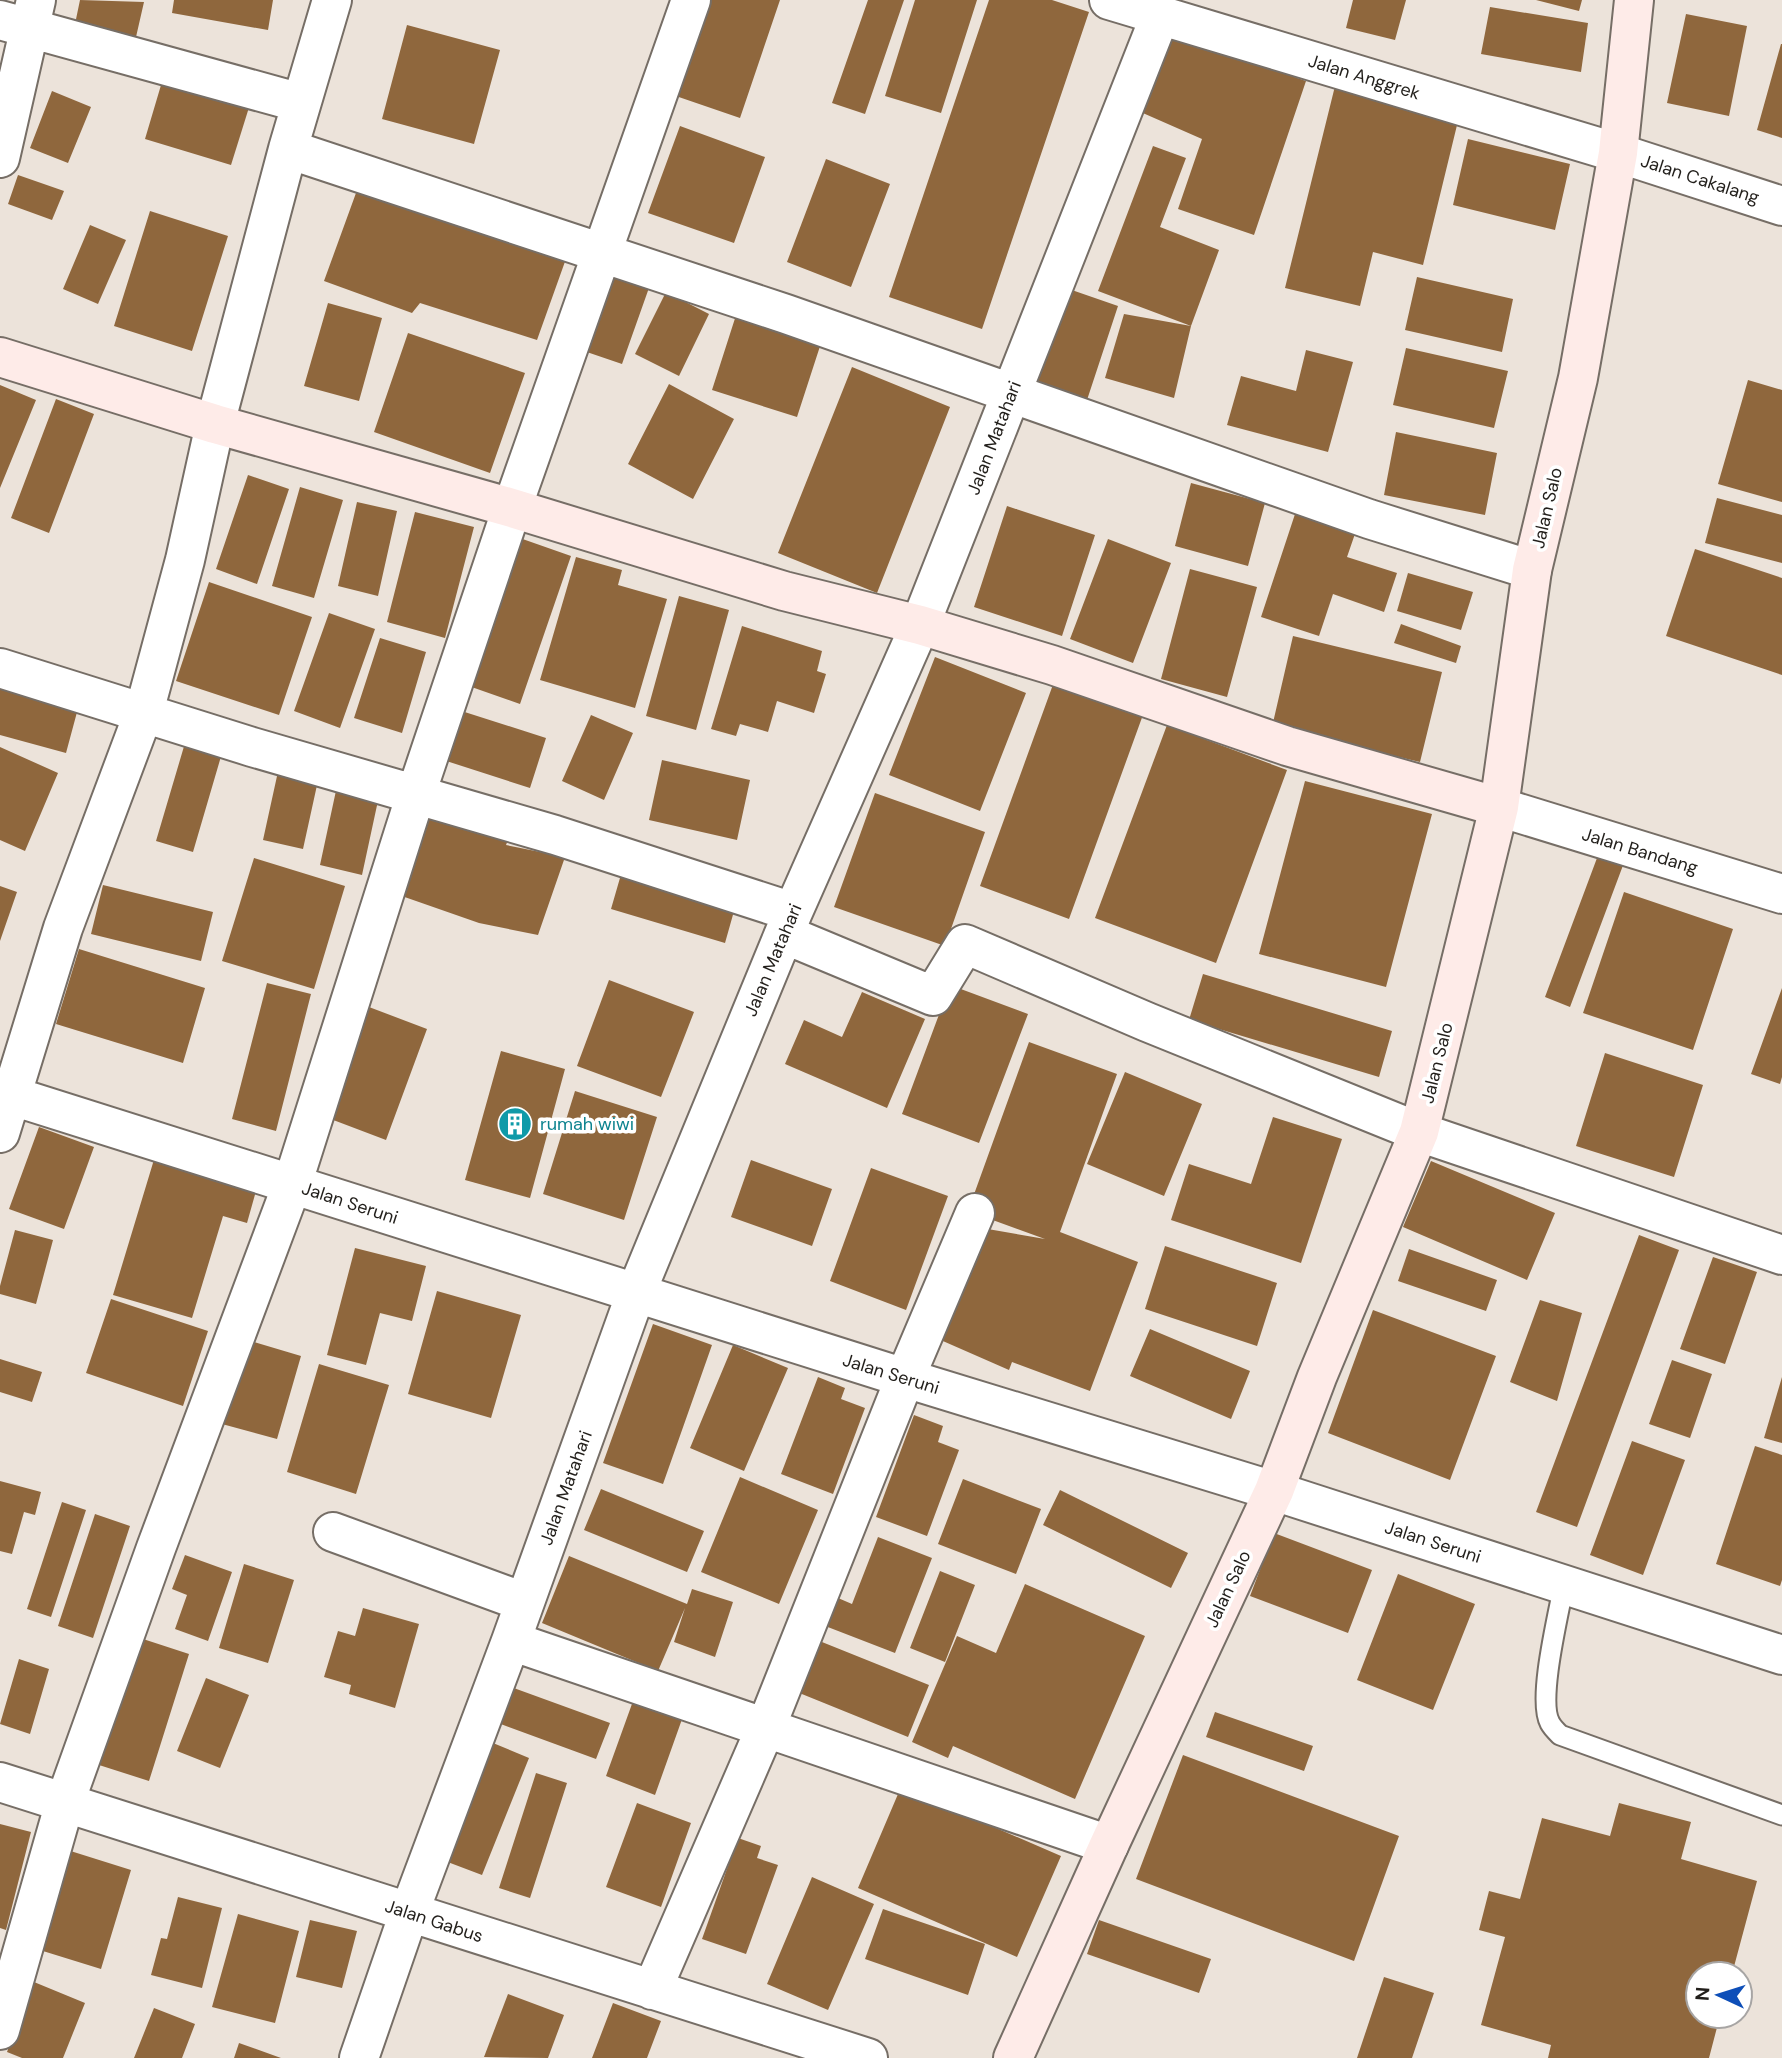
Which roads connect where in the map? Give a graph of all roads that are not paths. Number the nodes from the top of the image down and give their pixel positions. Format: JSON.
{"nodes":[{"id":1,"x":332,"y":0,"type":"edge"},
{"id":2,"x":691,"y":0,"type":"edge"},
{"id":3,"x":1109,"y":0,"type":"edge"},
{"id":4,"x":1634,"y":0,"type":"edge"},
{"id":5,"x":22,"y":16,"type":"edge"},
{"id":6,"x":1160,"y":16,"type":"junction"},
{"id":7,"x":301,"y":103,"type":"junction"},
{"id":8,"x":288,"y":149,"type":"junction"},
{"id":9,"x":1618,"y":153,"type":"junction"},
{"id":10,"x":0,"y":158,"type":"edge"},
{"id":11,"x":1782,"y":206,"type":"edge"},
{"id":12,"x":602,"y":255,"type":"junction"},
{"id":13,"x":0,"y":357,"type":"edge"},
{"id":14,"x":1012,"y":392,"type":"junction"},
{"id":15,"x":215,"y":424,"type":"junction"},
{"id":16,"x":512,"y":508,"type":"junction"},
{"id":17,"x":1532,"y":570,"type":"junction"},
{"id":18,"x":920,"y":625,"type":"junction"},
{"id":19,"x":0,"y":668,"type":"edge"},
{"id":20,"x":144,"y":712,"type":"junction"},
{"id":21,"x":416,"y":794,"type":"junction"},
{"id":22,"x":1499,"y":807,"type":"junction"},
{"id":23,"x":1782,"y":894,"type":"edge"},
{"id":24,"x":789,"y":923,"type":"junction"},
{"id":25,"x":5,"y":1094,"type":"edge"},
{"id":26,"x":1419,"y":1132,"type":"junction"},
{"id":27,"x":0,"y":1133,"type":"edge"},
{"id":28,"x":292,"y":1185,"type":"junction"},
{"id":29,"x":975,"y":1213,"type":"dead end"},
{"id":30,"x":1782,"y":1255,"type":"edge"},
{"id":31,"x":636,"y":1293,"type":"junction"},
{"id":32,"x":905,"y":1378,"type":"junction"},
{"id":33,"x":1274,"y":1491,"type":"junction"},
{"id":34,"x":333,"y":1532,"type":"dead end"},
{"id":35,"x":1564,"y":1584,"type":"junction"},
{"id":36,"x":524,"y":1602,"type":"junction"},
{"id":37,"x":511,"y":1641,"type":"junction"},
{"id":38,"x":1782,"y":1655,"type":"edge"},
{"id":39,"x":766,"y":1727,"type":"junction"},
{"id":40,"x":0,"y":1782,"type":"edge"},
{"id":41,"x":65,"y":1802,"type":"junction"},
{"id":42,"x":1782,"y":1815,"type":"edge"},
{"id":43,"x":1108,"y":1845,"type":"junction"},
{"id":44,"x":409,"y":1913,"type":"junction"},
{"id":45,"x":652,"y":1990,"type":"junction"},
{"id":46,"x":0,"y":2029,"type":"edge"},
{"id":47,"x":359,"y":2058,"type":"edge"},
{"id":48,"x":868,"y":2058,"type":"edge"},
{"id":49,"x":1013,"y":2058,"type":"edge"}],
"edges":[{"from":1,"to":7,"type":"street"},
{"from":2,"to":12,"type":"street"},
{"from":3,"to":6,"type":"street","name":"Jalan Anggrek"},
{"from":4,"to":9,"type":"street","name":"Jalan Salo"},
{"from":5,"to":7,"type":"street"},
{"from":5,"to":10,"type":"street"},
{"from":6,"to":9,"type":"street","name":"Jalan Anggrek"},
{"from":6,"to":14,"type":"street","name":"Jalan Matahari"},
{"from":7,"to":8,"type":"street"},
{"from":8,"to":12,"type":"street"},
{"from":8,"to":15,"type":"street"},
{"from":9,"to":11,"type":"street","name":"Jalan Cakalang"},
{"from":9,"to":17,"type":"street","name":"Jalan Salo"},
{"from":12,"to":14,"type":"street"},
{"from":12,"to":16,"type":"street"},
{"from":13,"to":15,"type":"street"},
{"from":14,"to":17,"type":"street"},
{"from":14,"to":18,"type":"street","name":"Jalan Matahari"},
{"from":15,"to":16,"type":"street"},
{"from":15,"to":20,"type":"street"},
{"from":16,"to":18,"type":"street"},
{"from":16,"to":21,"type":"street"},
{"from":17,"to":22,"type":"street","name":"Jalan Salo"},
{"from":18,"to":22,"type":"street"},
{"from":18,"to":24,"type":"street","name":"Jalan Matahari"},
{"from":19,"to":20,"type":"street"},
{"from":20,"to":21,"type":"street"},
{"from":20,"to":25,"type":"street"},
{"from":21,"to":24,"type":"street"},
{"from":21,"to":28,"type":"street"},
{"from":22,"to":23,"type":"street","name":"Jalan Bandang"},
{"from":22,"to":26,"type":"street","name":"Jalan Salo"},
{"from":24,"to":26,"type":"street"},
{"from":24,"to":31,"type":"street","name":"Jalan Matahari"},
{"from":25,"to":27,"type":"street"},
{"from":25,"to":28,"type":"street","name":"Jalan Seruni"},
{"from":26,"to":30,"type":"street"},
{"from":26,"to":33,"type":"street","name":"Jalan Salo"},
{"from":28,"to":31,"type":"street","name":"Jalan Seruni"},
{"from":28,"to":41,"type":"street"},
{"from":29,"to":32,"type":"street"},
{"from":31,"to":32,"type":"street","name":"Jalan Seruni"},
{"from":31,"to":36,"type":"street","name":"Jalan Matahari"},
{"from":32,"to":33,"type":"street","name":"Jalan Seruni"},
{"from":32,"to":39,"type":"street"},
{"from":33,"to":35,"type":"street","name":"Jalan Seruni"},
{"from":33,"to":43,"type":"street","name":"Jalan Salo"},
{"from":34,"to":36,"type":"street"},
{"from":35,"to":38,"type":"street","name":"Jalan Seruni"},
{"from":35,"to":42,"type":"lane"},
{"from":36,"to":37,"type":"street","name":"Jalan Matahari"},
{"from":37,"to":39,"type":"street"},
{"from":37,"to":44,"type":"street","name":"Jalan Matahari"},
{"from":39,"to":43,"type":"street"},
{"from":39,"to":45,"type":"street"},
{"from":40,"to":41,"type":"street","name":"Jalan Gabus"},
{"from":41,"to":44,"type":"street","name":"Jalan Gabus"},
{"from":41,"to":46,"type":"street"},
{"from":43,"to":49,"type":"street","name":"Jalan Salo"},
{"from":44,"to":45,"type":"street","name":"Jalan Gabus"},
{"from":44,"to":47,"type":"street","name":"Jalan Matahari"},
{"from":45,"to":48,"type":"street","name":"Jalan Gabus"}]}
